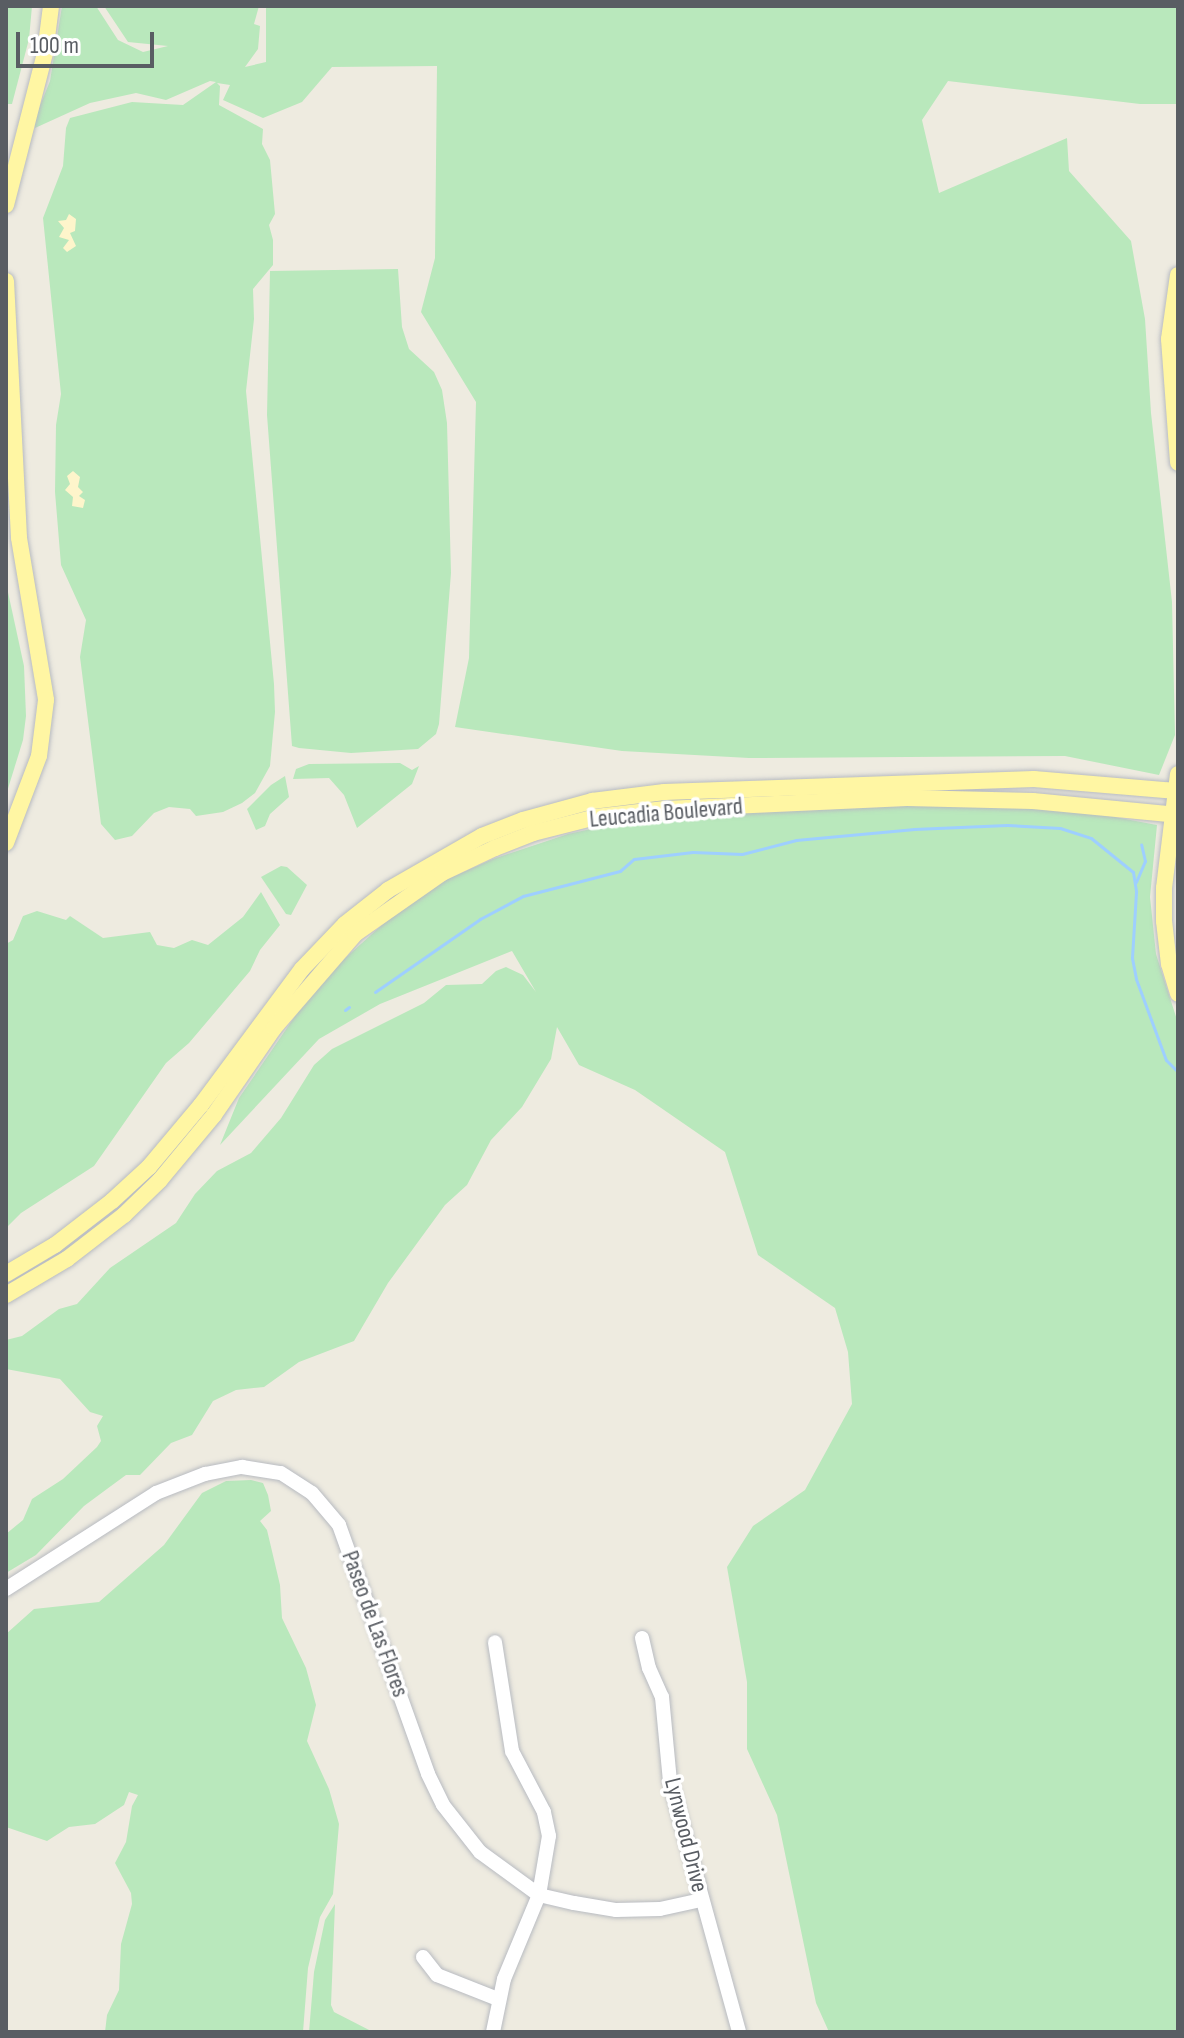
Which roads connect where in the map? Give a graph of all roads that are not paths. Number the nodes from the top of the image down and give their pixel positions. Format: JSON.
{"nodes":[{"id":1,"x":42,"y":6,"type":"edge"},
{"id":2,"x":51,"y":6,"type":"edge"},
{"id":3,"x":6,"y":158,"type":"edge"},
{"id":4,"x":6,"y":205,"type":"edge"},
{"id":5,"x":1178,"y":275,"type":"edge"},
{"id":6,"x":6,"y":281,"type":"edge"},
{"id":7,"x":7,"y":324,"type":"edge"},
{"id":8,"x":1178,"y":463,"type":"edge"},
{"id":9,"x":6,"y":493,"type":"edge"},
{"id":10,"x":1178,"y":774,"type":"edge"},
{"id":11,"x":1176,"y":791,"type":"edge"},
{"id":12,"x":1176,"y":814,"type":"edge"},
{"id":13,"x":6,"y":815,"type":"edge"},
{"id":14,"x":6,"y":843,"type":"edge"},
{"id":15,"x":1178,"y":994,"type":"edge"},
{"id":16,"x":6,"y":1274,"type":"edge"},
{"id":17,"x":6,"y":1295,"type":"edge"},
{"id":18,"x":6,"y":1589,"type":"edge"},
{"id":19,"x":642,"y":1638,"type":"dead end"},
{"id":20,"x":495,"y":1642,"type":"dead end"},
{"id":21,"x":539,"y":1895,"type":"junction"},
{"id":22,"x":701,"y":1900,"type":"junction"},
{"id":23,"x":423,"y":1957,"type":"dead end"},
{"id":24,"x":498,"y":1999,"type":"junction"},
{"id":25,"x":493,"y":2032,"type":"edge"},
{"id":26,"x":739,"y":2032,"type":"edge"}],
"edges":[{"from":1,"to":3,"type":"main road"},
{"from":2,"to":4,"type":"main road"},
{"from":5,"to":8,"type":"main road"},
{"from":6,"to":7,"type":"main road"},
{"from":7,"to":14,"type":"main road"},
{"from":9,"to":13,"type":"main road"},
{"from":10,"to":11,"type":"main road"},
{"from":11,"to":12,"type":"main road"},
{"from":11,"to":16,"type":"main road","name":"Leucadia Boulevard"},
{"from":12,"to":15,"type":"main road"},
{"from":12,"to":17,"type":"main road","name":"Leucadia Boulevard"},
{"from":18,"to":21,"type":"street","name":"Paseo de Las Flores"},
{"from":19,"to":22,"type":"street","name":"Lynwood Drive"},
{"from":20,"to":21,"type":"street"},
{"from":21,"to":22,"type":"street","name":"Paseo de Las Flores"},
{"from":21,"to":24,"type":"street"},
{"from":22,"to":26,"type":"street","name":"Lynwood Drive"},
{"from":23,"to":24,"type":"street"},
{"from":24,"to":25,"type":"street"}]}
